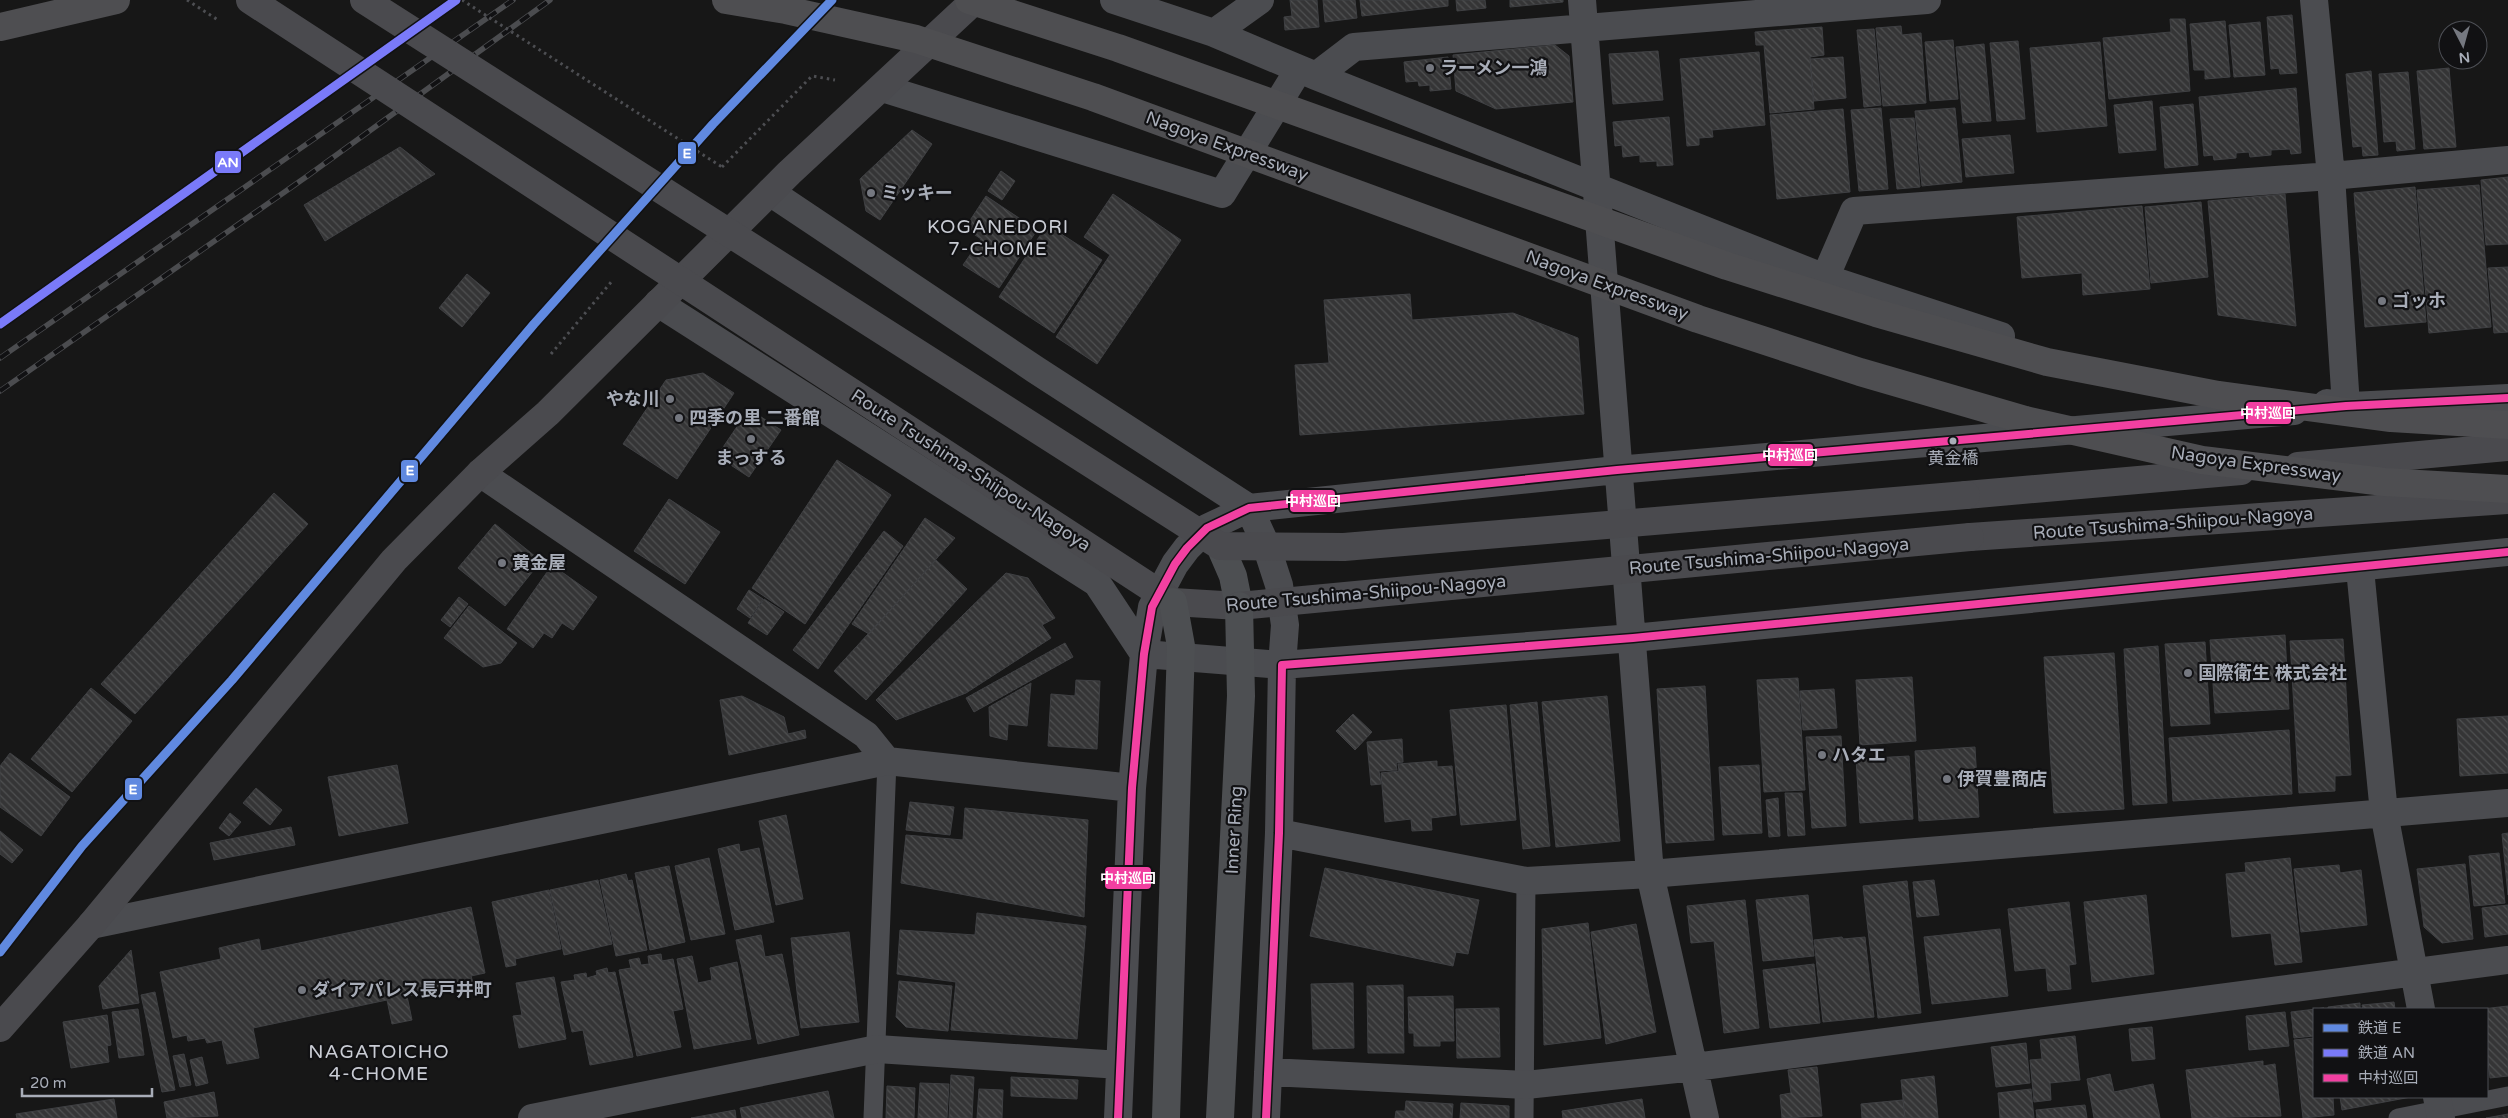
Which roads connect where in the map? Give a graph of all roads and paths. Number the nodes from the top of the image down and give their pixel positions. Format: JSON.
{"nodes":[{"id":1,"x":116,"y":0,"type":"edge"},
{"id":2,"x":250,"y":0,"type":"edge"},
{"id":3,"x":364,"y":0,"type":"edge"},
{"id":4,"x":462,"y":0,"type":"edge"},
{"id":5,"x":726,"y":0,"type":"edge"},
{"id":6,"x":970,"y":0,"type":"edge"},
{"id":7,"x":975,"y":0,"type":"edge"},
{"id":8,"x":1114,"y":0,"type":"edge"},
{"id":9,"x":1260,"y":0,"type":"edge"},
{"id":10,"x":1582,"y":0,"type":"edge"},
{"id":11,"x":1927,"y":0,"type":"edge"},
{"id":12,"x":2314,"y":0,"type":"edge"},
{"id":13,"x":0,"y":26,"type":"edge"},
{"id":14,"x":1584,"y":27,"type":"junction"},
{"id":15,"x":1214,"y":33,"type":"junction"},
{"id":16,"x":1307,"y":73,"type":"junction"},
{"id":17,"x":812,"y":76,"type":"dead end"},
{"id":18,"x":882,"y":88,"type":"junction"},
{"id":19,"x":2508,"y":160,"type":"edge"},
{"id":20,"x":2331,"y":176,"type":"junction"},
{"id":21,"x":1596,"y":189,"type":"junction"},
{"id":22,"x":770,"y":192,"type":"junction"},
{"id":23,"x":1825,"y":278,"type":"junction"},
{"id":24,"x":658,"y":304,"type":"junction"},
{"id":25,"x":2508,"y":398,"type":"edge"},
{"id":26,"x":2346,"y":406,"type":"junction"},
{"id":27,"x":2508,"y":425,"type":"edge"},
{"id":28,"x":2508,"y":447,"type":"edge"},
{"id":29,"x":1617,"y":470,"type":"junction"},
{"id":30,"x":480,"y":473,"type":"junction"},
{"id":31,"x":2508,"y":489,"type":"edge"},
{"id":32,"x":2508,"y":500,"type":"edge"},
{"id":33,"x":1249,"y":508,"type":"junction"},
{"id":34,"x":1220,"y":546,"type":"junction"},
{"id":35,"x":2508,"y":552,"type":"edge"},
{"id":36,"x":2360,"y":568,"type":"junction"},
{"id":37,"x":1172,"y":602,"type":"junction"},
{"id":38,"x":1239,"y":606,"type":"junction"},
{"id":39,"x":1633,"y":638,"type":"junction"},
{"id":40,"x":1144,"y":654,"type":"junction"},
{"id":41,"x":1282,"y":665,"type":"junction"},
{"id":42,"x":887,"y":761,"type":"junction"},
{"id":43,"x":1132,"y":788,"type":"junction"},
{"id":44,"x":2508,"y":803,"type":"edge"},
{"id":45,"x":2384,"y":813,"type":"junction"},
{"id":46,"x":1279,"y":833,"type":"junction"},
{"id":47,"x":1650,"y":874,"type":"junction"},
{"id":48,"x":1526,"y":881,"type":"junction"},
{"id":49,"x":91,"y":925,"type":"junction"},
{"id":50,"x":2508,"y":960,"type":"edge"},
{"id":51,"x":2414,"y":971,"type":"junction"},
{"id":52,"x":2421,"y":1008,"type":"edge"},
{"id":53,"x":0,"y":1028,"type":"edge"},
{"id":54,"x":877,"y":1049,"type":"junction"},
{"id":55,"x":1120,"y":1065,"type":"junction"},
{"id":56,"x":1695,"y":1067,"type":"junction"},
{"id":57,"x":1268,"y":1072,"type":"junction"},
{"id":58,"x":1526,"y":1085,"type":"junction"},
{"id":59,"x":2508,"y":1096,"type":"edge"},
{"id":60,"x":2439,"y":1108,"type":"edge"},
{"id":61,"x":532,"y":1118,"type":"edge"},
{"id":62,"x":873,"y":1118,"type":"edge"},
{"id":63,"x":1118,"y":1118,"type":"edge"},
{"id":64,"x":1166,"y":1118,"type":"edge"},
{"id":65,"x":1220,"y":1118,"type":"edge"},
{"id":66,"x":1266,"y":1118,"type":"edge"},
{"id":67,"x":1524,"y":1118,"type":"edge"},
{"id":68,"x":1705,"y":1118,"type":"edge"},
{"id":69,"x":2398,"y":1118,"type":"edge"}],
"edges":[{"from":1,"to":13,"type":"highway"},
{"from":2,"to":37,"type":"main road","name":"Route Tsushima-Shiipou-Nagoya","bridge":true},
{"from":3,"to":34,"type":"main road","bridge":true},
{"from":4,"to":17,"type":"path","bridge":true},
{"from":5,"to":31,"type":"highway","name":"Nagoya Expressway","bridge":true},
{"from":6,"to":27,"type":"highway","bridge":true},
{"from":7,"to":18,"type":"main road"},
{"from":8,"to":15,"type":"street"},
{"from":9,"to":15,"type":"street"},
{"from":10,"to":14,"type":"street"},
{"from":11,"to":14,"type":"street"},
{"from":12,"to":20,"type":"street"},
{"from":14,"to":16,"type":"street"},
{"from":14,"to":21,"type":"street"},
{"from":15,"to":16,"type":"street"},
{"from":16,"to":18,"type":"street"},
{"from":16,"to":21,"type":"street"},
{"from":18,"to":22,"type":"main road"},
{"from":19,"to":20,"type":"street"},
{"from":20,"to":23,"type":"street"},
{"from":20,"to":26,"type":"street"},
{"from":21,"to":23,"type":"street"},
{"from":21,"to":29,"type":"street"},
{"from":22,"to":24,"type":"main road"},
{"from":22,"to":33,"type":"street"},
{"from":23,"to":26,"type":"street"},
{"from":24,"to":30,"type":"main road"},
{"from":24,"to":40,"type":"street"},
{"from":25,"to":26,"type":"street"},
{"from":26,"to":29,"type":"street"},
{"from":28,"to":34,"type":"main road","bridge":true},
{"from":29,"to":33,"type":"street"},
{"from":29,"to":39,"type":"street"},
{"from":30,"to":42,"type":"street"},
{"from":30,"to":49,"type":"main road"},
{"from":32,"to":38,"type":"main road","name":"Route Tsushima-Shiipou-Nagoya","bridge":true},
{"from":33,"to":40,"type":"street"},
{"from":33,"to":41,"type":"street"},
{"from":34,"to":38,"type":"main road","name":"Inner Ring"},
{"from":35,"to":36,"type":"street"},
{"from":36,"to":39,"type":"street"},
{"from":36,"to":45,"type":"street"},
{"from":37,"to":38,"type":"main road","name":"Route Tsushima-Shiipou-Nagoya"},
{"from":37,"to":64,"type":"main road","bridge":true},
{"from":38,"to":65,"type":"main road","name":"Inner Ring","bridge":true},
{"from":39,"to":41,"type":"street"},
{"from":39,"to":47,"type":"street"},
{"from":40,"to":41,"type":"street"},
{"from":40,"to":43,"type":"street"},
{"from":41,"to":46,"type":"street"},
{"from":42,"to":43,"type":"street"},
{"from":42,"to":49,"type":"street"},
{"from":42,"to":54,"type":"lane"},
{"from":43,"to":55,"type":"street"},
{"from":44,"to":45,"type":"street"},
{"from":45,"to":47,"type":"street"},
{"from":45,"to":51,"type":"street"},
{"from":46,"to":48,"type":"street"},
{"from":46,"to":57,"type":"street"},
{"from":47,"to":48,"type":"street"},
{"from":47,"to":56,"type":"street"},
{"from":48,"to":58,"type":"lane"},
{"from":49,"to":53,"type":"main road"},
{"from":50,"to":51,"type":"street"},
{"from":51,"to":52,"type":"street"},
{"from":51,"to":56,"type":"street"},
{"from":54,"to":55,"type":"street"},
{"from":54,"to":61,"type":"street"},
{"from":54,"to":62,"type":"lane"},
{"from":55,"to":63,"type":"street"},
{"from":56,"to":58,"type":"street"},
{"from":56,"to":68,"type":"street"},
{"from":57,"to":58,"type":"street"},
{"from":57,"to":66,"type":"street"},
{"from":58,"to":67,"type":"lane"},
{"from":59,"to":60,"type":"lane"},
{"from":60,"to":69,"type":"lane"}]}
